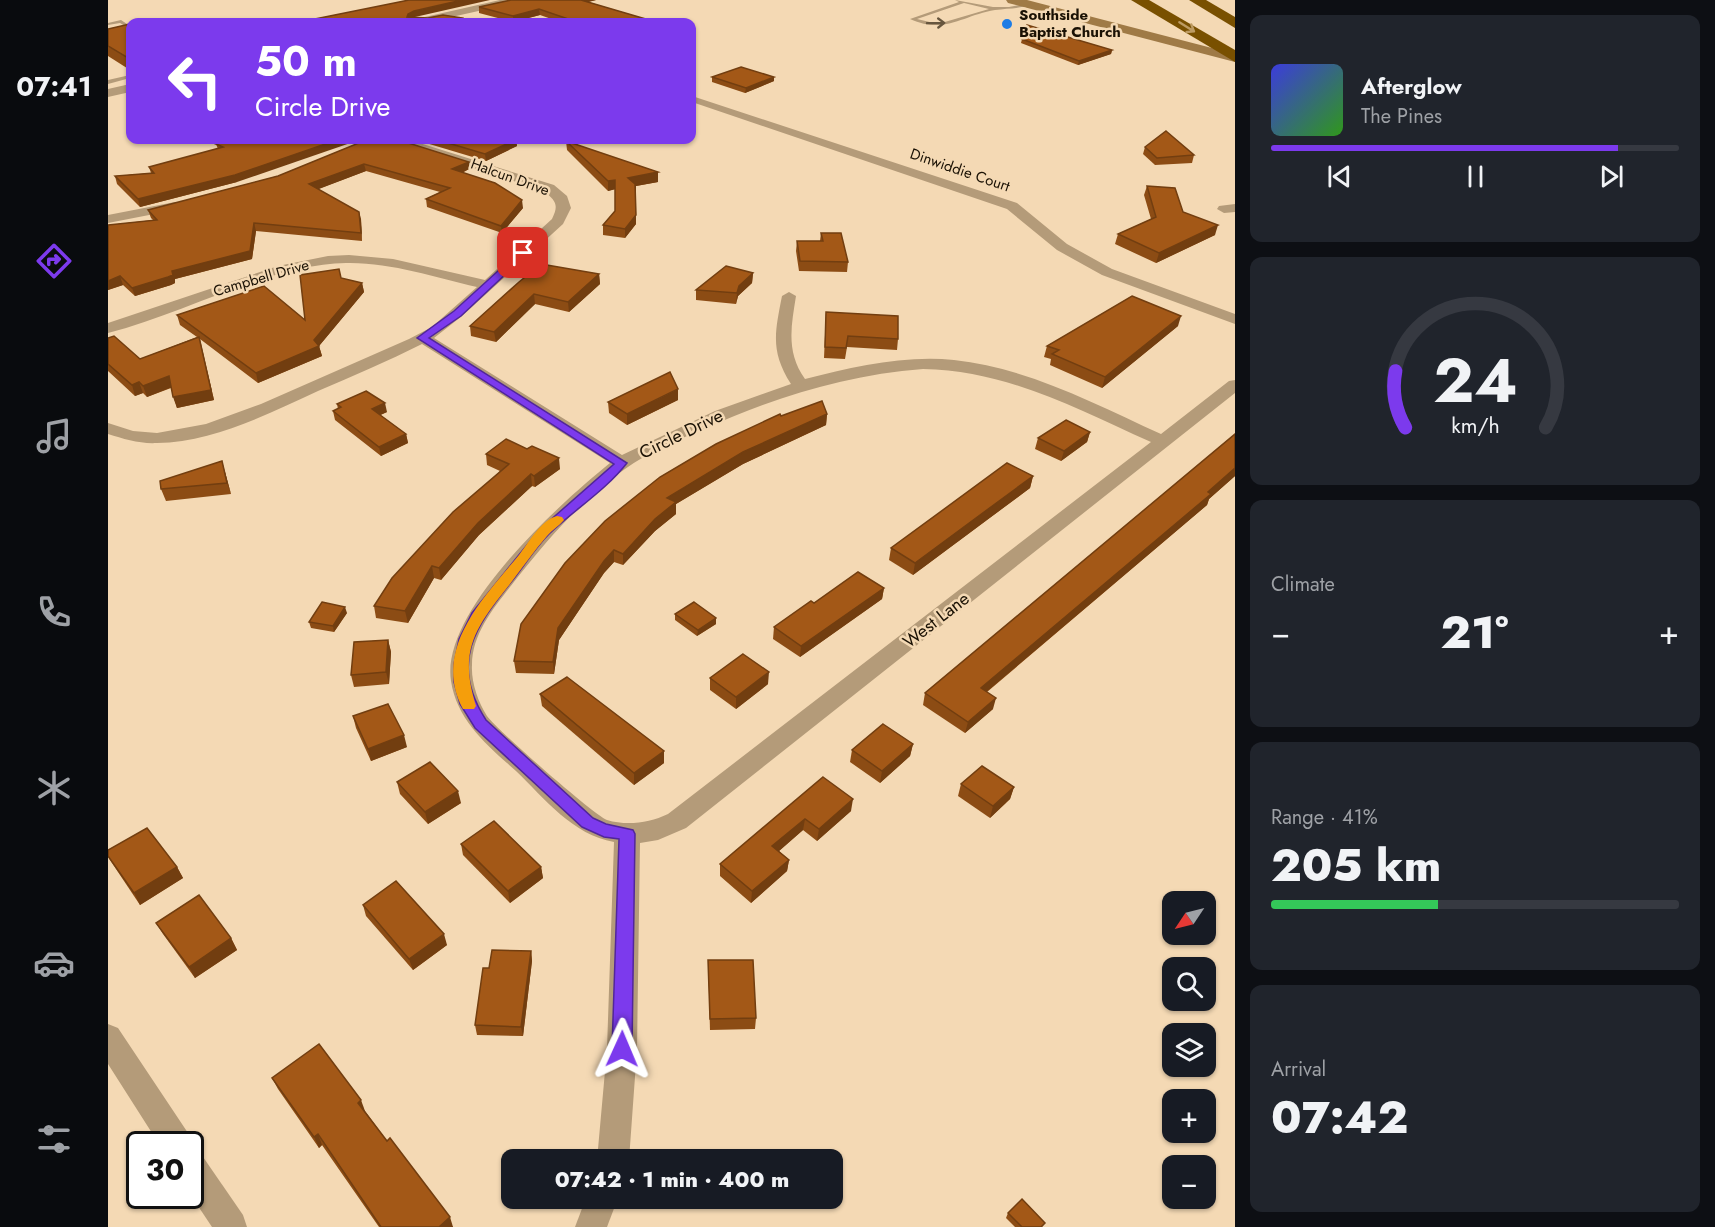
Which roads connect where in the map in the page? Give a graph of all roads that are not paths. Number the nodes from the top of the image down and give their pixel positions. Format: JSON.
{"nodes":[{"id":1,"x":515,"y":0,"type":"edge"},
{"id":2,"x":956,"y":0,"type":"edge"},
{"id":3,"x":1012,"y":0,"type":"edge"},
{"id":4,"x":1138,"y":0,"type":"edge"},
{"id":5,"x":1171,"y":0,"type":"edge"},
{"id":6,"x":1196,"y":0,"type":"edge"},
{"id":7,"x":963,"y":2,"type":"junction"},
{"id":8,"x":1030,"y":4,"type":"junction"},
{"id":9,"x":991,"y":10,"type":"junction"},
{"id":10,"x":445,"y":16,"type":"junction"},
{"id":11,"x":435,"y":18,"type":"edge"},
{"id":12,"x":451,"y":18,"type":"edge"},
{"id":13,"x":1235,"y":23,"type":"edge"},
{"id":14,"x":108,"y":24,"type":"edge"},
{"id":15,"x":126,"y":25,"type":"edge"},
{"id":16,"x":126,"y":30,"type":"edge"},
{"id":17,"x":119,"y":32,"type":"edge"},
{"id":18,"x":1235,"y":41,"type":"edge"},
{"id":19,"x":1235,"y":58,"type":"edge"},
{"id":20,"x":126,"y":78,"type":"edge"},
{"id":21,"x":108,"y":82,"type":"edge"},
{"id":22,"x":126,"y":89,"type":"edge"},
{"id":23,"x":108,"y":93,"type":"edge"},
{"id":24,"x":696,"y":100,"type":"edge"},
{"id":25,"x":413,"y":144,"type":"edge"},
{"id":26,"x":189,"y":202,"type":"edge"},
{"id":27,"x":108,"y":219,"type":"edge"},
{"id":28,"x":488,"y":285,"type":"junction"},
{"id":29,"x":789,"y":296,"type":"dead end"},
{"id":30,"x":1235,"y":319,"type":"edge"},
{"id":31,"x":108,"y":328,"type":"edge"},
{"id":32,"x":423,"y":338,"type":"junction"},
{"id":33,"x":800,"y":385,"type":"junction"},
{"id":34,"x":1235,"y":386,"type":"edge"},
{"id":35,"x":108,"y":428,"type":"edge"},
{"id":36,"x":1163,"y":441,"type":"junction"},
{"id":37,"x":622,"y":463,"type":"junction"},
{"id":38,"x":627,"y":834,"type":"junction"},
{"id":39,"x":108,"y":1038,"type":"edge"},
{"id":40,"x":169,"y":1131,"type":"edge"},
{"id":41,"x":614,"y":1149,"type":"edge"},
{"id":42,"x":204,"y":1186,"type":"edge"},
{"id":43,"x":598,"y":1209,"type":"edge"},
{"id":44,"x":231,"y":1227,"type":"edge"},
{"id":45,"x":591,"y":1227,"type":"edge"}],
"edges":[{"from":1,"to":10,"type":"street"},
{"from":2,"to":7,"type":"lane"},
{"from":3,"to":8,"type":"main road"},
{"from":4,"to":19,"type":"highway","one_way":true},
{"from":5,"to":18,"type":"highway"},
{"from":6,"to":13,"type":"highway"},
{"from":7,"to":9,"type":"lane"},
{"from":7,"to":9,"type":"lane","one_way":true},
{"from":8,"to":9,"type":"lane"},
{"from":8,"to":19,"type":"main road"},
{"from":10,"to":11,"type":"street"},
{"from":10,"to":12,"type":"street"},
{"from":14,"to":15,"type":"lane"},
{"from":16,"to":17,"type":"lane"},
{"from":20,"to":21,"type":"lane"},
{"from":22,"to":23,"type":"street"},
{"from":24,"to":30,"type":"street","name":"Dinwiddie Court"},
{"from":25,"to":28,"type":"street","name":"Halcun Drive"},
{"from":26,"to":27,"type":"street"},
{"from":28,"to":31,"type":"street","name":"Campbell Drive"},
{"from":28,"to":32,"type":"street","name":"Halcun Drive"},
{"from":29,"to":33,"type":"street"},
{"from":32,"to":35,"type":"street","name":"Halcun Drive"},
{"from":32,"to":37,"type":"street"},
{"from":33,"to":36,"type":"street","name":"Circle Drive"},
{"from":33,"to":37,"type":"street","name":"Circle Drive"},
{"from":34,"to":36,"type":"street","name":"West Lane"},
{"from":36,"to":38,"type":"street","name":"West Lane"},
{"from":37,"to":38,"type":"street","name":"Circle Drive"},
{"from":38,"to":41,"type":"street"},
{"from":39,"to":40,"type":"street"},
{"from":42,"to":44,"type":"street"},
{"from":43,"to":45,"type":"street"}]}
